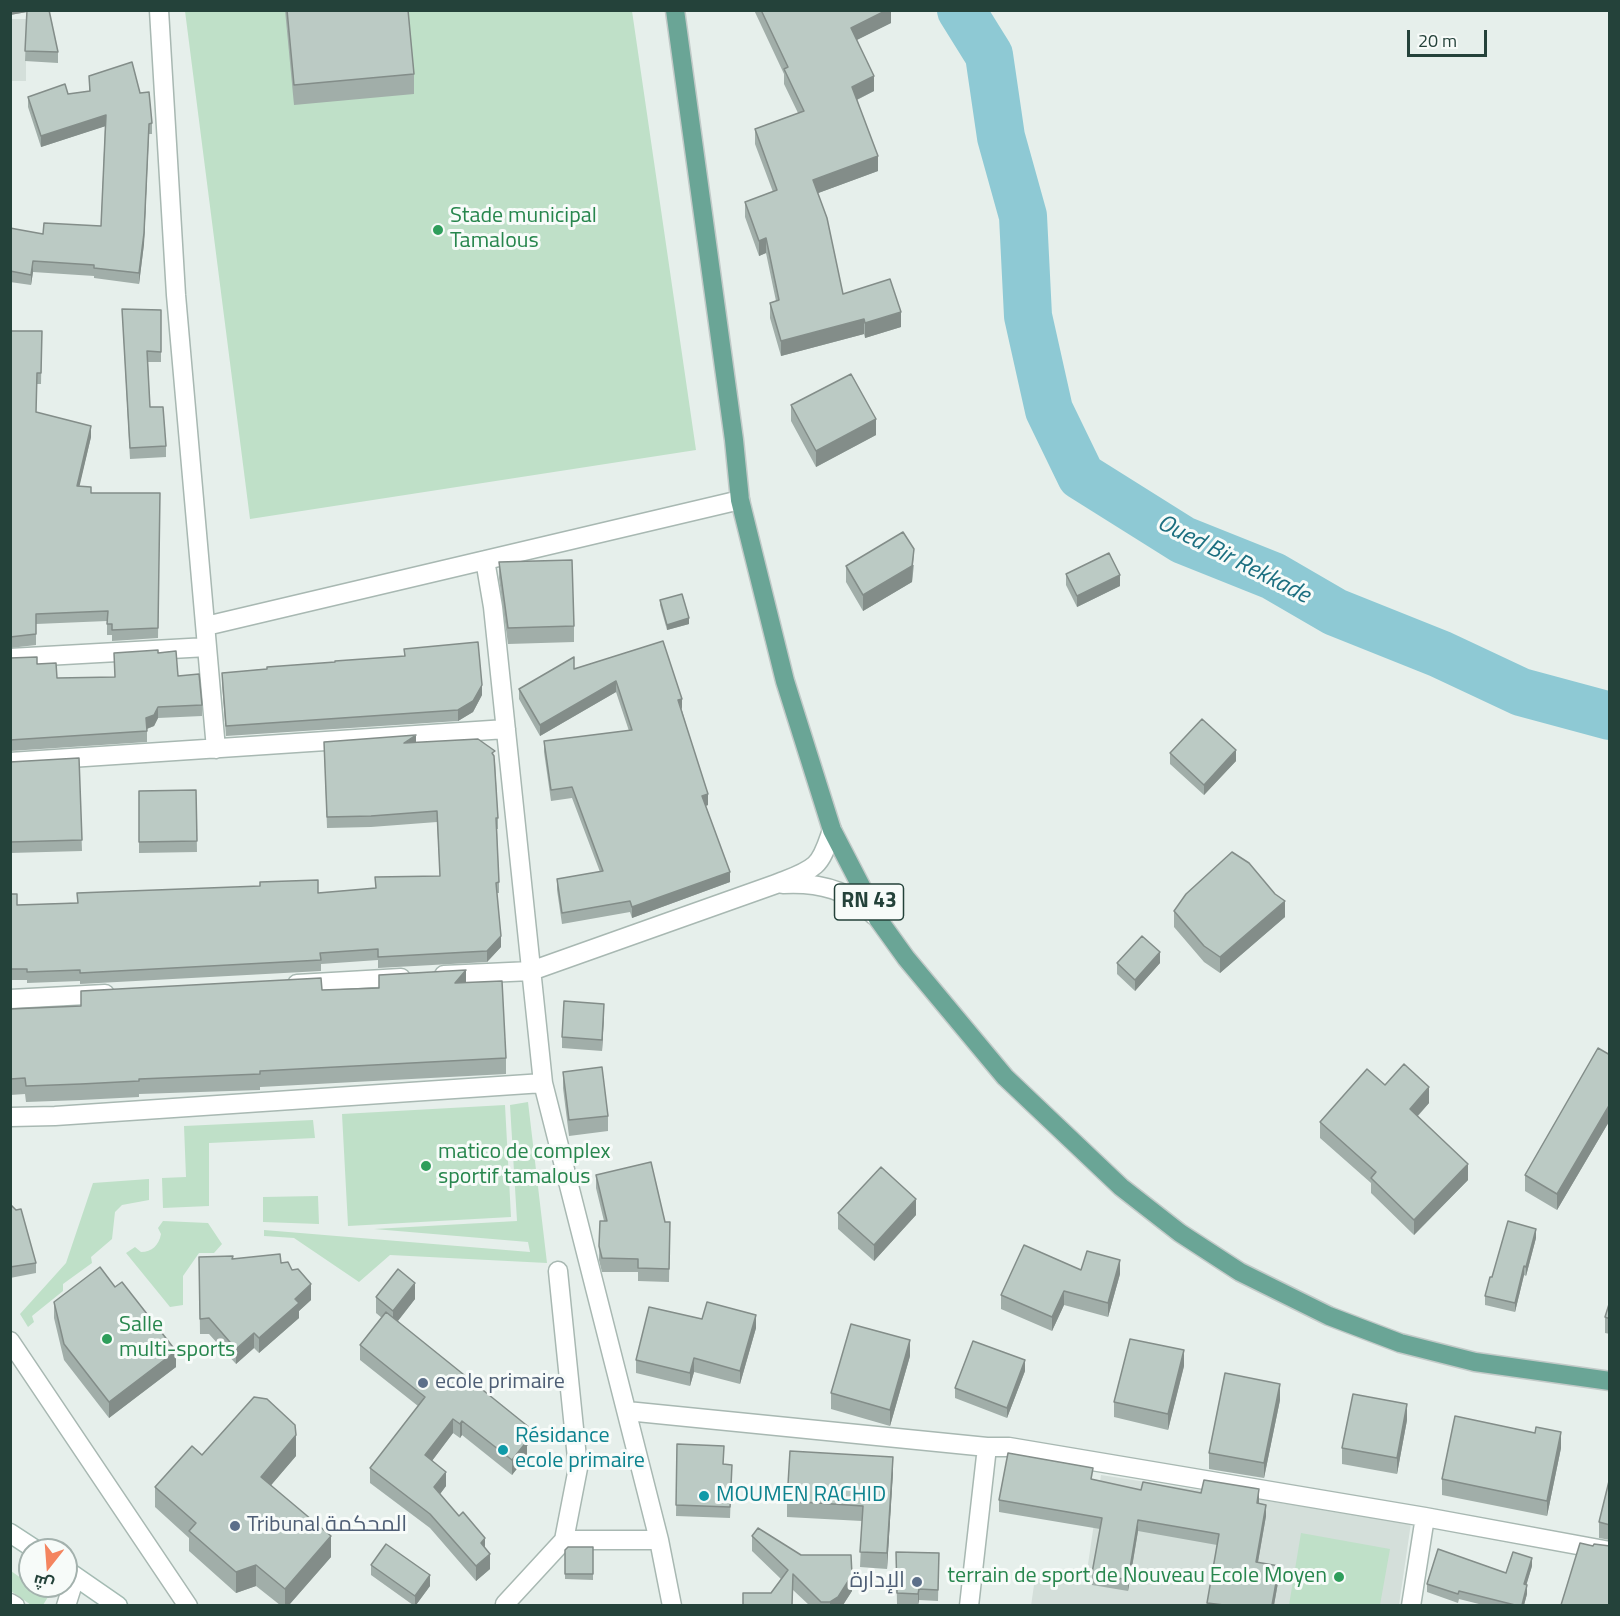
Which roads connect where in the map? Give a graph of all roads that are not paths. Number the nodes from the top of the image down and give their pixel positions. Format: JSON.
{"nodes":[{"id":1,"x":159,"y":10,"type":"edge"},
{"id":2,"x":675,"y":10,"type":"edge"},
{"id":3,"x":740,"y":500,"type":"junction"},
{"id":4,"x":485,"y":560,"type":"junction"},
{"id":5,"x":206,"y":626,"type":"junction"},
{"id":6,"x":207,"y":647,"type":"junction"},
{"id":7,"x":10,"y":658,"type":"edge"},
{"id":8,"x":506,"y":729,"type":"junction"},
{"id":9,"x":216,"y":749,"type":"junction"},
{"id":10,"x":10,"y":762,"type":"edge"},
{"id":11,"x":832,"y":830,"type":"junction"},
{"id":12,"x":776,"y":884,"type":"junction"},
{"id":13,"x":878,"y":919,"type":"junction"},
{"id":14,"x":531,"y":970,"type":"junction"},
{"id":15,"x":283,"y":984,"type":"edge"},
{"id":16,"x":117,"y":993,"type":"edge"},
{"id":17,"x":10,"y":999,"type":"edge"},
{"id":18,"x":543,"y":1083,"type":"junction"},
{"id":19,"x":10,"y":1117,"type":"edge"},
{"id":20,"x":558,"y":1272,"type":"dead end"},
{"id":21,"x":10,"y":1341,"type":"edge"},
{"id":22,"x":1610,"y":1381,"type":"edge"},
{"id":23,"x":627,"y":1411,"type":"junction"},
{"id":24,"x":987,"y":1447,"type":"junction"},
{"id":25,"x":1425,"y":1517,"type":"junction"},
{"id":26,"x":564,"y":1540,"type":"junction"},
{"id":27,"x":659,"y":1540,"type":"junction"},
{"id":28,"x":1610,"y":1551,"type":"edge"},
{"id":29,"x":78,"y":1578,"type":"edge"},
{"id":30,"x":10,"y":1603,"type":"edge"},
{"id":31,"x":505,"y":1604,"type":"dead end"},
{"id":32,"x":15,"y":1605,"type":"edge"},
{"id":33,"x":118,"y":1605,"type":"edge"},
{"id":34,"x":188,"y":1605,"type":"edge"},
{"id":35,"x":672,"y":1605,"type":"edge"},
{"id":36,"x":969,"y":1605,"type":"edge"},
{"id":37,"x":1411,"y":1605,"type":"edge"}],
"edges":[{"from":1,"to":5,"type":"street"},
{"from":2,"to":3,"type":"main road","number":"RN 43"},
{"from":3,"to":4,"type":"street"},
{"from":3,"to":11,"type":"main road","number":"RN 43"},
{"from":4,"to":5,"type":"street"},
{"from":4,"to":8,"type":"street"},
{"from":5,"to":6,"type":"street"},
{"from":6,"to":7,"type":"street"},
{"from":6,"to":9,"type":"street"},
{"from":8,"to":9,"type":"street"},
{"from":8,"to":14,"type":"street"},
{"from":9,"to":10,"type":"street"},
{"from":11,"to":12,"type":"street"},
{"from":11,"to":13,"type":"main road","number":"RN 43"},
{"from":12,"to":13,"type":"street"},
{"from":12,"to":14,"type":"street"},
{"from":13,"to":22,"type":"main road","number":"RN 43"},
{"from":14,"to":15,"type":"street"},
{"from":14,"to":18,"type":"street"},
{"from":16,"to":17,"type":"street"},
{"from":18,"to":19,"type":"street"},
{"from":18,"to":23,"type":"street"},
{"from":20,"to":26,"type":"street"},
{"from":21,"to":34,"type":"street"},
{"from":23,"to":24,"type":"street"},
{"from":23,"to":27,"type":"street"},
{"from":24,"to":25,"type":"street"},
{"from":24,"to":36,"type":"street"},
{"from":25,"to":28,"type":"street"},
{"from":25,"to":37,"type":"street"},
{"from":26,"to":27,"type":"street"},
{"from":26,"to":31,"type":"street"},
{"from":27,"to":35,"type":"street"},
{"from":29,"to":33,"type":"street"},
{"from":30,"to":32,"type":"street"}]}
